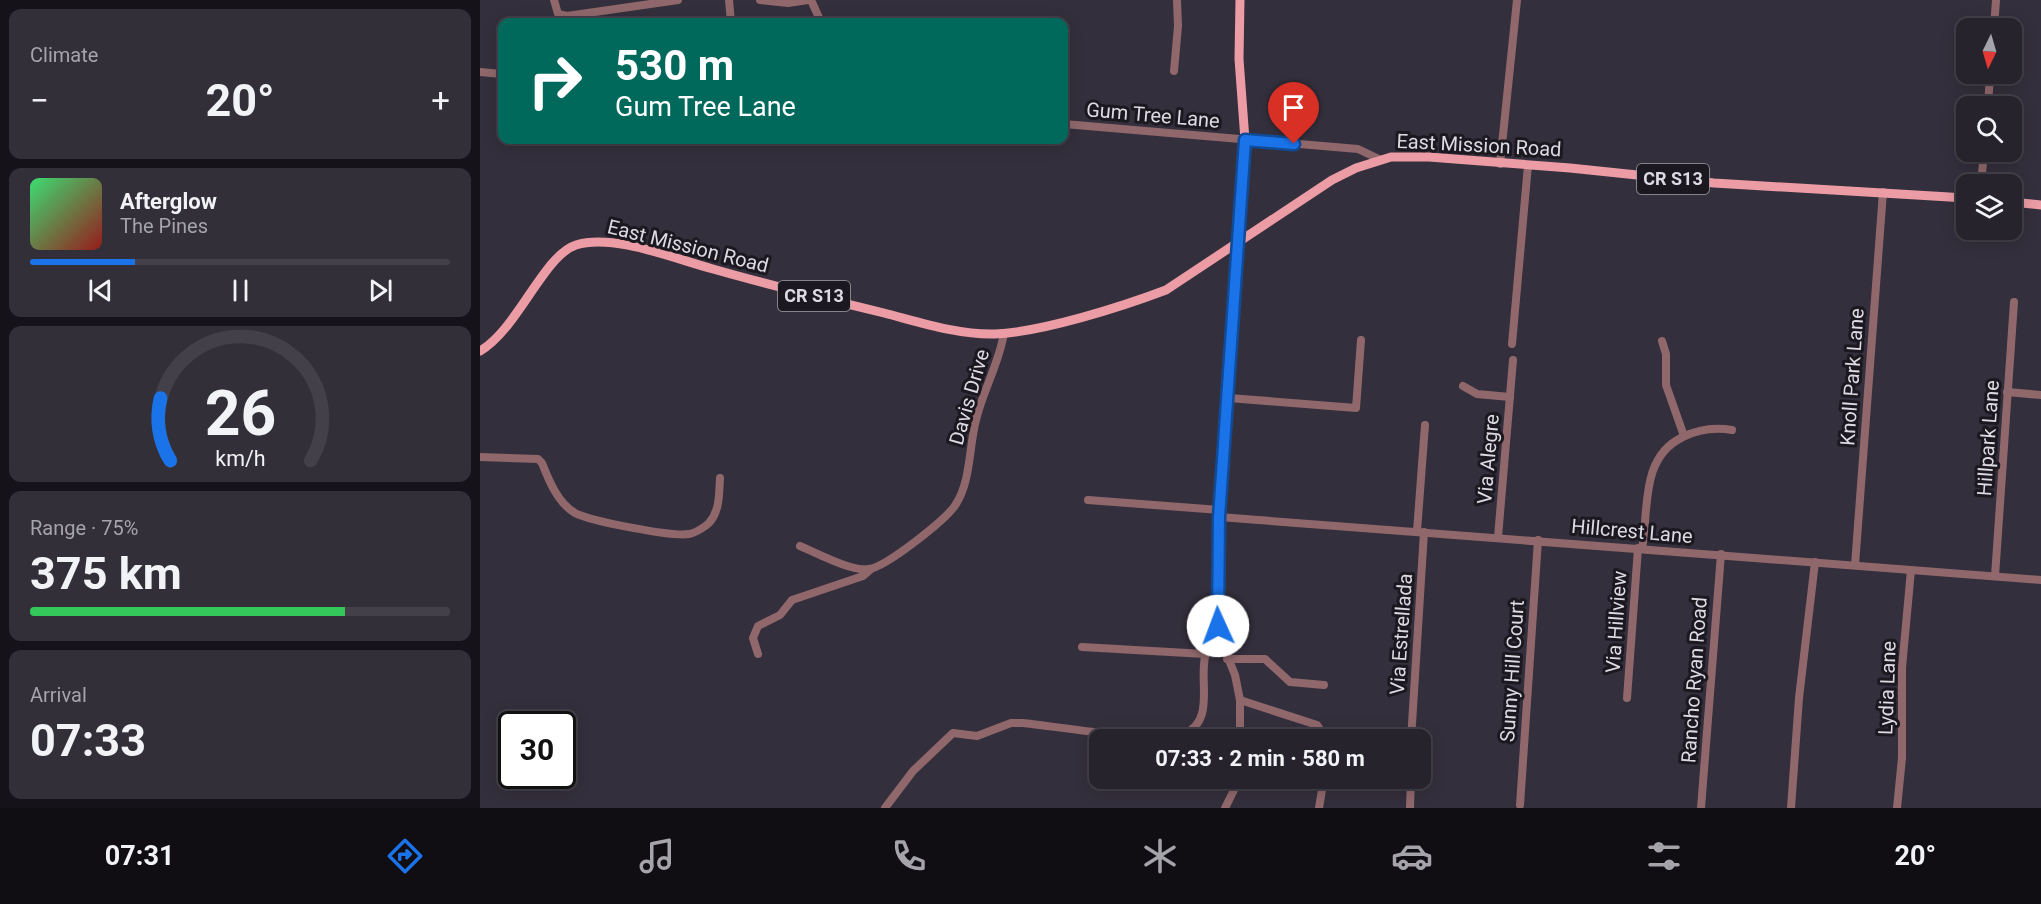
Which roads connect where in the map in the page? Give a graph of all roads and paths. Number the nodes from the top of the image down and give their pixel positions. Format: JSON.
{"nodes":[{"id":1,"x":554,"y":0,"type":"edge"},
{"id":2,"x":678,"y":0,"type":"edge"},
{"id":3,"x":729,"y":0,"type":"edge"},
{"id":4,"x":760,"y":0,"type":"edge"},
{"id":5,"x":809,"y":0,"type":"edge"},
{"id":6,"x":1177,"y":0,"type":"edge"},
{"id":7,"x":1240,"y":0,"type":"edge"},
{"id":8,"x":1517,"y":0,"type":"edge"},
{"id":9,"x":1996,"y":0,"type":"edge"},
{"id":10,"x":647,"y":3,"type":"edge"},
{"id":11,"x":728,"y":13,"type":"junction"},
{"id":12,"x":726,"y":18,"type":"edge"},
{"id":13,"x":730,"y":18,"type":"edge"},
{"id":14,"x":819,"y":18,"type":"edge"},
{"id":15,"x":1995,"y":18,"type":"edge"},
{"id":16,"x":1174,"y":71,"type":"dead end"},
{"id":17,"x":480,"y":72,"type":"edge"},
{"id":18,"x":498,"y":74,"type":"edge"},
{"id":19,"x":1068,"y":124,"type":"edge"},
{"id":20,"x":1245,"y":140,"type":"junction"},
{"id":21,"x":1381,"y":160,"type":"junction"},
{"id":22,"x":1500,"y":164,"type":"junction"},
{"id":23,"x":1528,"y":165,"type":"junction"},
{"id":24,"x":1882,"y":192,"type":"junction"},
{"id":25,"x":1956,"y":197,"type":"edge"},
{"id":26,"x":2022,"y":203,"type":"edge"},
{"id":27,"x":2041,"y":205,"type":"edge"},
{"id":28,"x":1240,"y":222,"type":"junction"},
{"id":29,"x":1267,"y":224,"type":"junction"},
{"id":30,"x":1239,"y":244,"type":"junction"},
{"id":31,"x":2014,"y":302,"type":"dead end"},
{"id":32,"x":1004,"y":333,"type":"junction"},
{"id":33,"x":1361,"y":340,"type":"dead end"},
{"id":34,"x":1662,"y":341,"type":"dead end"},
{"id":35,"x":1512,"y":344,"type":"dead end"},
{"id":36,"x":480,"y":351,"type":"edge"},
{"id":37,"x":1513,"y":360,"type":"dead end"},
{"id":38,"x":1463,"y":386,"type":"dead end"},
{"id":39,"x":2007,"y":393,"type":"junction"},
{"id":40,"x":2041,"y":395,"type":"edge"},
{"id":41,"x":1510,"y":397,"type":"junction"},
{"id":42,"x":1228,"y":398,"type":"junction"},
{"id":43,"x":1425,"y":425,"type":"dead end"},
{"id":44,"x":1732,"y":430,"type":"dead end"},
{"id":45,"x":1684,"y":436,"type":"junction"},
{"id":46,"x":480,"y":457,"type":"edge"},
{"id":47,"x":720,"y":478,"type":"dead end"},
{"id":48,"x":1088,"y":500,"type":"dead end"},
{"id":49,"x":1220,"y":514,"type":"junction"},
{"id":50,"x":1421,"y":531,"type":"junction"},
{"id":51,"x":1498,"y":537,"type":"junction"},
{"id":52,"x":1538,"y":540,"type":"junction"},
{"id":53,"x":800,"y":546,"type":"dead end"},
{"id":54,"x":1640,"y":548,"type":"junction"},
{"id":55,"x":1721,"y":554,"type":"junction"},
{"id":56,"x":1815,"y":562,"type":"junction"},
{"id":57,"x":1855,"y":565,"type":"junction"},
{"id":58,"x":871,"y":569,"type":"junction"},
{"id":59,"x":1911,"y":570,"type":"junction"},
{"id":60,"x":1995,"y":576,"type":"junction"},
{"id":61,"x":2041,"y":580,"type":"edge"},
{"id":62,"x":1220,"y":638,"type":"junction"},
{"id":63,"x":1082,"y":647,"type":"dead end"},
{"id":64,"x":758,"y":654,"type":"dead end"},
{"id":65,"x":1205,"y":654,"type":"junction"},
{"id":66,"x":1227,"y":659,"type":"junction"},
{"id":67,"x":1324,"y":685,"type":"dead end"},
{"id":68,"x":1627,"y":698,"type":"dead end"},
{"id":69,"x":1240,"y":700,"type":"junction"},
{"id":70,"x":1240,"y":729,"type":"edge"},
{"id":71,"x":1320,"y":729,"type":"edge"},
{"id":72,"x":1412,"y":729,"type":"edge"},
{"id":73,"x":1234,"y":789,"type":"edge"},
{"id":74,"x":1322,"y":789,"type":"edge"},
{"id":75,"x":1410,"y":789,"type":"edge"},
{"id":76,"x":1520,"y":804,"type":"dead end"},
{"id":77,"x":885,"y":808,"type":"edge"},
{"id":78,"x":1225,"y":808,"type":"edge"},
{"id":79,"x":1319,"y":808,"type":"edge"},
{"id":80,"x":1410,"y":808,"type":"edge"},
{"id":81,"x":1701,"y":808,"type":"edge"},
{"id":82,"x":1791,"y":808,"type":"edge"},
{"id":83,"x":1897,"y":808,"type":"edge"}],
"edges":[{"from":1,"to":10,"type":"street"},
{"from":2,"to":10,"type":"street"},
{"from":3,"to":11,"type":"street"},
{"from":4,"to":5,"type":"street"},
{"from":5,"to":14,"type":"street"},
{"from":6,"to":16,"type":"street"},
{"from":7,"to":20,"type":"main road"},
{"from":8,"to":22,"type":"street"},
{"from":9,"to":15,"type":"street"},
{"from":11,"to":12,"type":"street"},
{"from":11,"to":13,"type":"street"},
{"from":17,"to":18,"type":"street"},
{"from":19,"to":20,"type":"street","name":"Gum Tree Lane"},
{"from":20,"to":21,"type":"street","name":"Gum Tree Lane"},
{"from":20,"to":28,"type":"main road"},
{"from":21,"to":22,"type":"main road","name":"East Mission Road","number":"CR S13"},
{"from":21,"to":29,"type":"main road","name":"East Mission Road","number":"CR S13"},
{"from":22,"to":23,"type":"main road","name":"East Mission Road","number":"CR S13"},
{"from":23,"to":24,"type":"main road","name":"East Mission Road","number":"CR S13"},
{"from":23,"to":35,"type":"street"},
{"from":24,"to":25,"type":"main road","name":"East Mission Road","number":"CR S13"},
{"from":24,"to":57,"type":"street","name":"Knoll Park Lane"},
{"from":26,"to":27,"type":"main road"},
{"from":28,"to":29,"type":"main road"},
{"from":28,"to":30,"type":"main road"},
{"from":29,"to":30,"type":"main road","name":"East Mission Road","number":"CR S13"},
{"from":30,"to":32,"type":"main road","name":"East Mission Road","number":"CR S13"},
{"from":30,"to":42,"type":"street"},
{"from":31,"to":39,"type":"street","name":"Hillpark Lane"},
{"from":32,"to":36,"type":"main road","name":"East Mission Road","number":"CR S13"},
{"from":32,"to":58,"type":"street","name":"Davis Drive"},
{"from":33,"to":42,"type":"street"},
{"from":34,"to":45,"type":"street"},
{"from":37,"to":41,"type":"street"},
{"from":38,"to":41,"type":"street","name":"Via Alegre"},
{"from":39,"to":40,"type":"street"},
{"from":39,"to":60,"type":"street","name":"Hillpark Lane"},
{"from":41,"to":51,"type":"street","name":"Via Alegre"},
{"from":42,"to":49,"type":"street"},
{"from":43,"to":50,"type":"street","name":"Via Estrellada"},
{"from":44,"to":45,"type":"street"},
{"from":45,"to":54,"type":"street","name":"Via Hillview"},
{"from":46,"to":47,"type":"street"},
{"from":48,"to":49,"type":"street","name":"Hillcrest Lane"},
{"from":49,"to":50,"type":"street","name":"Hillcrest Lane"},
{"from":49,"to":62,"type":"street"},
{"from":50,"to":51,"type":"street","name":"Hillcrest Lane"},
{"from":50,"to":72,"type":"street","name":"Via Estrellada"},
{"from":51,"to":52,"type":"street","name":"Hillcrest Lane"},
{"from":52,"to":54,"type":"street","name":"Hillcrest Lane"},
{"from":52,"to":76,"type":"street","name":"Sunny Hill Court"},
{"from":53,"to":58,"type":"street"},
{"from":54,"to":55,"type":"street","name":"Hillcrest Lane"},
{"from":54,"to":68,"type":"street","name":"Via Hillview"},
{"from":55,"to":56,"type":"street","name":"Hillcrest Lane"},
{"from":55,"to":81,"type":"street","name":"Rancho Ryan Road"},
{"from":56,"to":57,"type":"street","name":"Hillcrest Lane"},
{"from":56,"to":82,"type":"street"},
{"from":57,"to":59,"type":"street","name":"Hillcrest Lane"},
{"from":58,"to":64,"type":"street","name":"Davis Drive"},
{"from":59,"to":60,"type":"street","name":"Hillcrest Lane"},
{"from":59,"to":83,"type":"street","name":"Lydia Lane"},
{"from":60,"to":61,"type":"street","name":"Hillcrest Lane"},
{"from":62,"to":65,"type":"street"},
{"from":62,"to":66,"type":"street"},
{"from":63,"to":65,"type":"street"},
{"from":65,"to":77,"type":"street"},
{"from":66,"to":67,"type":"street"},
{"from":66,"to":69,"type":"street"},
{"from":69,"to":70,"type":"street"},
{"from":69,"to":71,"type":"street"},
{"from":73,"to":78,"type":"street"},
{"from":74,"to":79,"type":"street"},
{"from":75,"to":80,"type":"street"}]}
